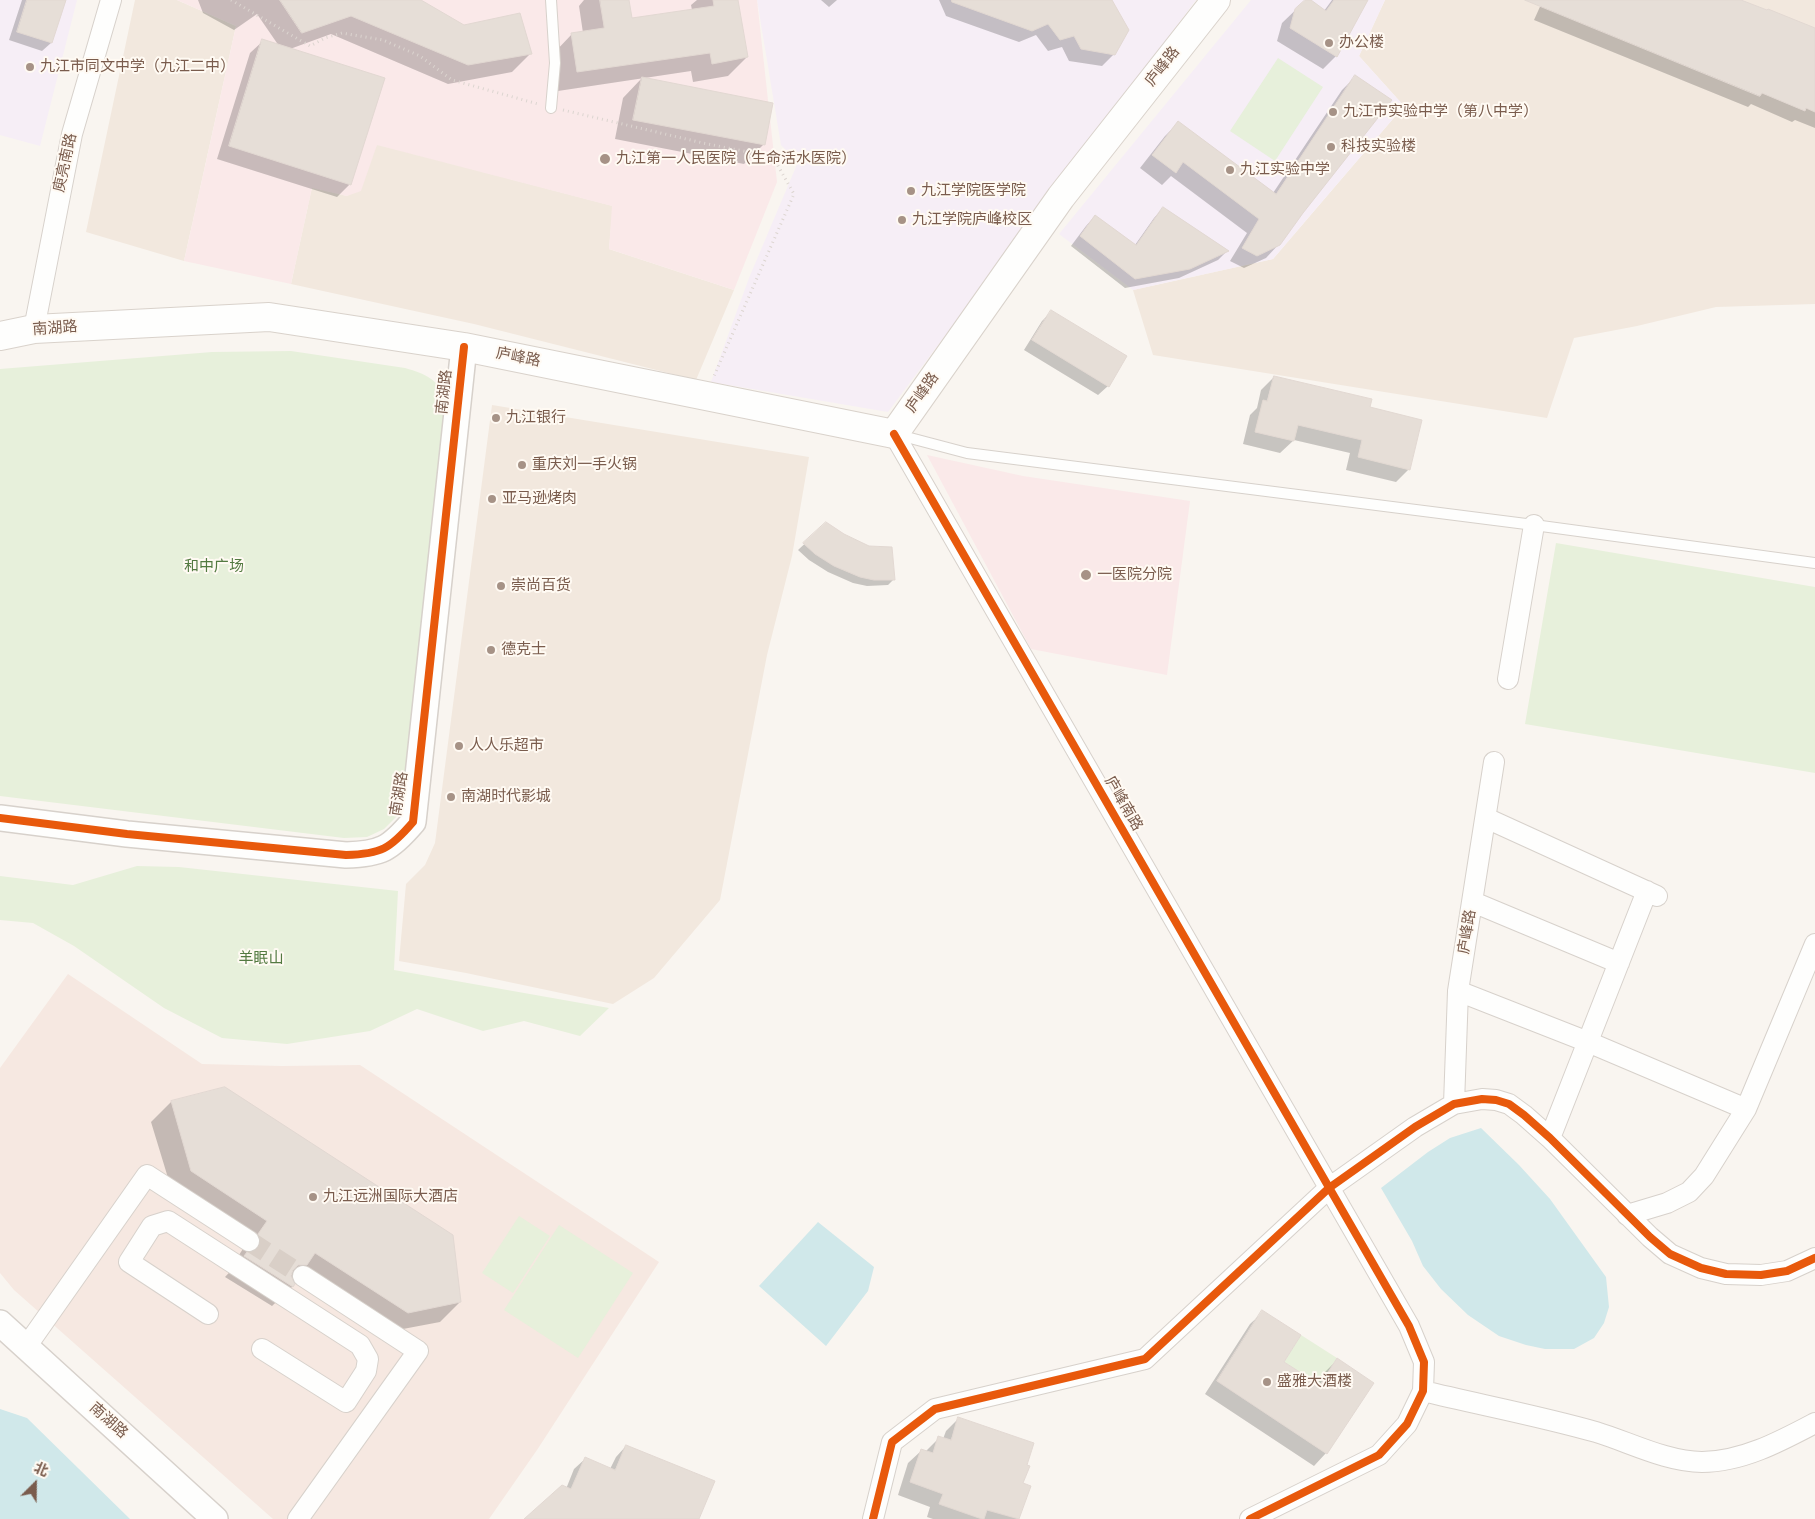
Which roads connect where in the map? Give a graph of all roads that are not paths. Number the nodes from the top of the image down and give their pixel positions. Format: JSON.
{"nodes":[{"id":1,"x":111,"y":0,"type":"edge"},
{"id":2,"x":551,"y":0,"type":"edge"},
{"id":3,"x":1216,"y":0,"type":"edge"},
{"id":4,"x":551,"y":108,"type":"road end"},
{"id":5,"x":34,"y":329,"type":"junction"},
{"id":6,"x":0,"y":336,"type":"edge"},
{"id":7,"x":464,"y":347,"type":"junction"},
{"id":8,"x":894,"y":434,"type":"junction"},
{"id":9,"x":1534,"y":525,"type":"junction"},
{"id":10,"x":1815,"y":564,"type":"edge"},
{"id":11,"x":1508,"y":679,"type":"dead end"},
{"id":12,"x":1494,"y":762,"type":"dead end"},
{"id":13,"x":0,"y":818,"type":"edge"},
{"id":14,"x":1486,"y":818,"type":"junction"},
{"id":15,"x":1473,"y":902,"type":"junction"},
{"id":16,"x":1815,"y":944,"type":"edge"},
{"id":17,"x":1619,"y":963,"type":"junction"},
{"id":18,"x":1458,"y":991,"type":"junction"},
{"id":19,"x":1588,"y":1042,"type":"junction"},
{"id":20,"x":1454,"y":1104,"type":"junction"},
{"id":21,"x":1746,"y":1109,"type":"junction"},
{"id":22,"x":1550,"y":1138,"type":"junction"},
{"id":23,"x":1328,"y":1188,"type":"junction"},
{"id":24,"x":184,"y":1199,"type":"junction"},
{"id":25,"x":1627,"y":1215,"type":"junction"},
{"id":26,"x":168,"y":1221,"type":"junction"},
{"id":27,"x":249,"y":1241,"type":"tunnel mouth"},
{"id":28,"x":1815,"y":1258,"type":"edge"},
{"id":29,"x":304,"y":1276,"type":"tunnel mouth"},
{"id":30,"x":208,"y":1314,"type":"dead end"},
{"id":31,"x":0,"y":1323,"type":"edge"},
{"id":32,"x":375,"y":1323,"type":"junction"},
{"id":33,"x":360,"y":1345,"type":"junction"},
{"id":34,"x":26,"y":1347,"type":"junction"},
{"id":35,"x":262,"y":1349,"type":"dead end"},
{"id":36,"x":1423,"y":1391,"type":"junction"},
{"id":37,"x":1815,"y":1422,"type":"edge"},
{"id":38,"x":215,"y":1519,"type":"edge"},
{"id":39,"x":298,"y":1519,"type":"edge"},
{"id":40,"x":873,"y":1519,"type":"edge"},
{"id":41,"x":1250,"y":1519,"type":"edge"}],
"edges":[{"from":1,"to":5,"type":"street","name":"庾亮南路"},
{"from":2,"to":4,"type":"lane"},
{"from":3,"to":8,"type":"main road","name":"庐峰路"},
{"from":5,"to":6,"type":"main road","name":"南湖路"},
{"from":5,"to":7,"type":"main road","name":"南湖路"},
{"from":7,"to":8,"type":"main road","name":"庐峰路"},
{"from":7,"to":13,"type":"street","name":"南湖路"},
{"from":8,"to":9,"type":"lane"},
{"from":8,"to":23,"type":"street","name":"庐峰南路"},
{"from":9,"to":10,"type":"lane"},
{"from":9,"to":11,"type":"street"},
{"from":12,"to":14,"type":"street","name":"庐峰路"},
{"from":14,"to":15,"type":"street","name":"庐峰路"},
{"from":14,"to":17,"type":"street"},
{"from":15,"to":17,"type":"street"},
{"from":15,"to":18,"type":"street","name":"庐峰路"},
{"from":16,"to":21,"type":"street"},
{"from":17,"to":19,"type":"street"},
{"from":18,"to":19,"type":"street"},
{"from":18,"to":20,"type":"street","name":"庐峰路"},
{"from":19,"to":21,"type":"street"},
{"from":19,"to":22,"type":"street"},
{"from":20,"to":22,"type":"street"},
{"from":20,"to":23,"type":"street"},
{"from":21,"to":25,"type":"street"},
{"from":22,"to":25,"type":"street"},
{"from":23,"to":36,"type":"street","name":"庐峰南路"},
{"from":23,"to":40,"type":"street"},
{"from":24,"to":26,"type":"street"},
{"from":24,"to":27,"type":"street"},
{"from":24,"to":34,"type":"street"},
{"from":25,"to":28,"type":"street"},
{"from":26,"to":30,"type":"street"},
{"from":26,"to":33,"type":"street"},
{"from":29,"to":32,"type":"street"},
{"from":31,"to":34,"type":"street","name":"南湖路"},
{"from":32,"to":33,"type":"street"},
{"from":32,"to":39,"type":"street"},
{"from":33,"to":35,"type":"street"},
{"from":34,"to":38,"type":"street","name":"南湖路"},
{"from":36,"to":37,"type":"street"},
{"from":36,"to":41,"type":"street"}]}
